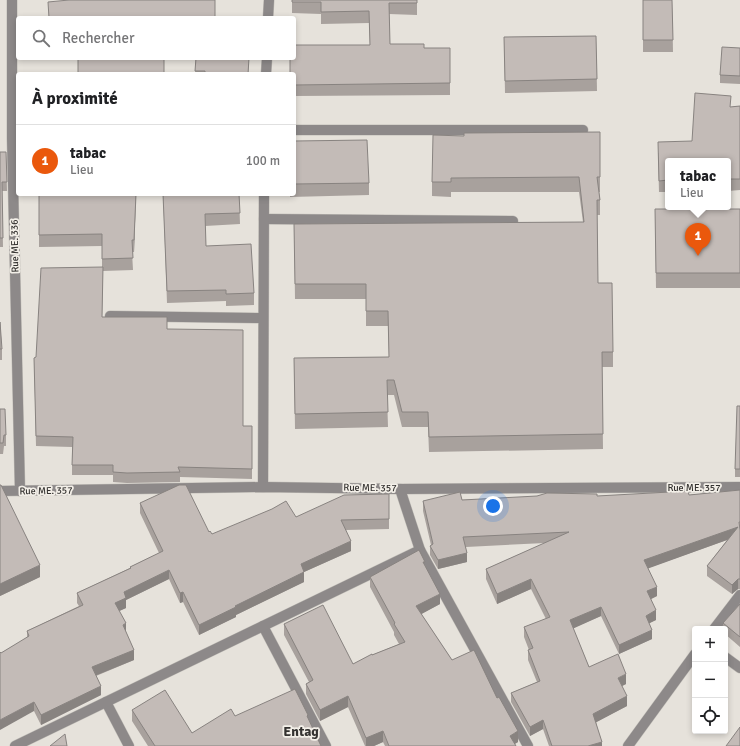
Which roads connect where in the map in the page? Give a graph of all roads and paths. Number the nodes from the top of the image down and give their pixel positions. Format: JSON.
{"nodes":[{"id":1,"x":12,"y":0,"type":"edge"},
{"id":2,"x":269,"y":0,"type":"edge"},
{"id":3,"x":268,"y":16,"type":"edge"},
{"id":4,"x":267,"y":60,"type":"edge"},
{"id":5,"x":266,"y":72,"type":"edge"},
{"id":6,"x":296,"y":130,"type":"edge"},
{"id":7,"x":583,"y":130,"type":"dead end"},
{"id":8,"x":15,"y":138,"type":"edge"},
{"id":9,"x":264,"y":196,"type":"edge"},
{"id":10,"x":264,"y":219,"type":"junction"},
{"id":11,"x":513,"y":221,"type":"edge"},
{"id":12,"x":110,"y":316,"type":"edge"},
{"id":13,"x":263,"y":318,"type":"junction"},
{"id":14,"x":263,"y":487,"type":"junction"},
{"id":15,"x":740,"y":487,"type":"edge"},
{"id":16,"x":400,"y":489,"type":"junction"},
{"id":17,"x":0,"y":491,"type":"edge"},
{"id":18,"x":20,"y":491,"type":"junction"},
{"id":19,"x":420,"y":550,"type":"junction"},
{"id":20,"x":740,"y":595,"type":"edge"},
{"id":21,"x":263,"y":626,"type":"junction"},
{"id":22,"x":716,"y":626,"type":"edge"},
{"id":23,"x":692,"y":658,"type":"edge"},
{"id":24,"x":728,"y":659,"type":"edge"},
{"id":25,"x":740,"y":668,"type":"edge"},
{"id":26,"x":106,"y":702,"type":"junction"},
{"id":27,"x":14,"y":746,"type":"edge"},
{"id":28,"x":129,"y":746,"type":"edge"},
{"id":29,"x":326,"y":746,"type":"edge"},
{"id":30,"x":528,"y":746,"type":"edge"},
{"id":31,"x":628,"y":746,"type":"edge"}],
"edges":[{"from":1,"to":8,"type":"street","name":"Rue ME. 336"},
{"from":2,"to":3,"type":"street"},
{"from":4,"to":5,"type":"street"},
{"from":6,"to":7,"type":"street"},
{"from":8,"to":18,"type":"street","name":"Rue ME. 336"},
{"from":9,"to":10,"type":"street"},
{"from":10,"to":11,"type":"street"},
{"from":10,"to":13,"type":"street"},
{"from":12,"to":13,"type":"street"},
{"from":13,"to":14,"type":"street"},
{"from":14,"to":16,"type":"street","name":"Rue ME. 357"},
{"from":14,"to":18,"type":"street","name":"Rue ME. 357"},
{"from":15,"to":16,"type":"street","name":"Rue ME. 357"},
{"from":16,"to":19,"type":"street"},
{"from":17,"to":18,"type":"street","name":"Rue ME. 357"},
{"from":19,"to":21,"type":"street"},
{"from":19,"to":30,"type":"street"},
{"from":20,"to":22,"type":"street"},
{"from":21,"to":26,"type":"street"},
{"from":21,"to":29,"type":"street"},
{"from":23,"to":31,"type":"street"},
{"from":24,"to":25,"type":"street"},
{"from":26,"to":27,"type":"street"},
{"from":26,"to":28,"type":"street"}]}
